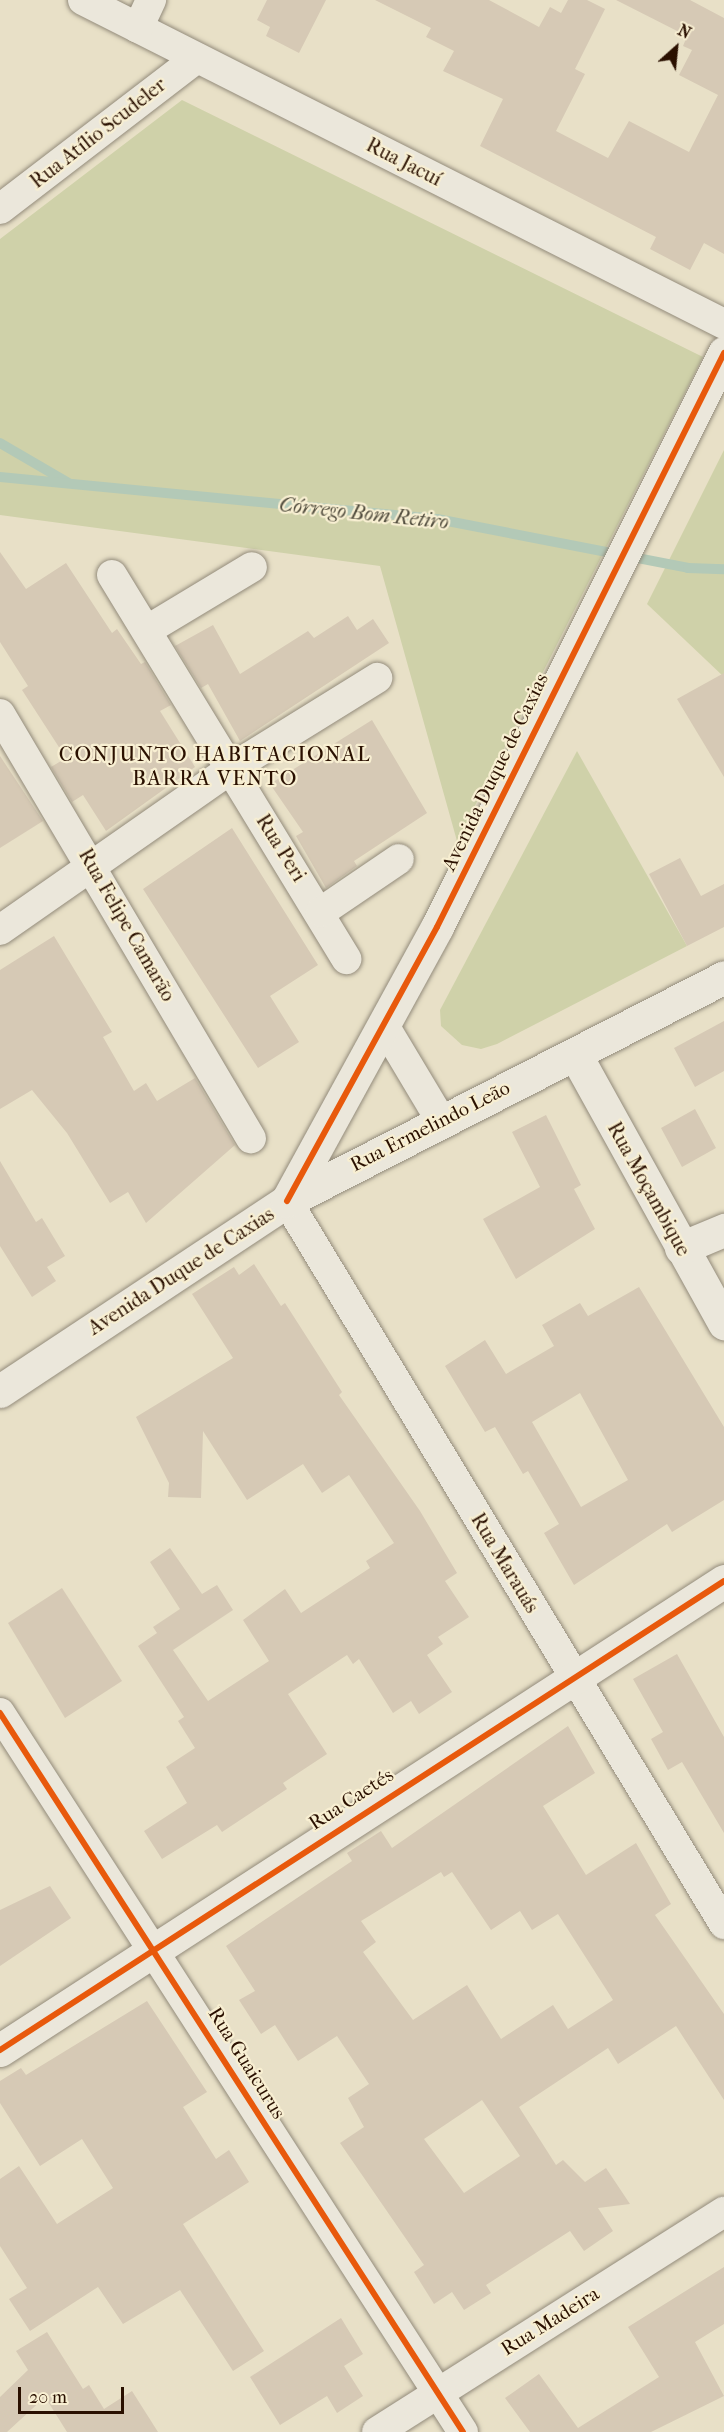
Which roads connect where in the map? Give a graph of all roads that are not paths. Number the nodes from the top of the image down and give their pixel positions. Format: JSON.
{"nodes":[{"id":1,"x":83,"y":0,"type":"edge"},
{"id":2,"x":151,"y":0,"type":"edge"},
{"id":3,"x":138,"y":28,"type":"junction"},
{"id":4,"x":197,"y":58,"type":"junction"},
{"id":5,"x":0,"y":209,"type":"edge"},
{"id":6,"x":724,"y":324,"type":"edge"},
{"id":7,"x":724,"y":353,"type":"edge"},
{"id":8,"x":252,"y":567,"type":"dead end"},
{"id":9,"x":112,"y":575,"type":"dead end"},
{"id":10,"x":149,"y":629,"type":"junction"},
{"id":11,"x":377,"y":678,"type":"dead end"},
{"id":12,"x":0,"y":714,"type":"edge"},
{"id":13,"x":232,"y":768,"type":"junction"},
{"id":14,"x":399,"y":859,"type":"dead end"},
{"id":15,"x":93,"y":866,"type":"junction"},
{"id":16,"x":321,"y":912,"type":"junction"},
{"id":17,"x":0,"y":930,"type":"edge"},
{"id":18,"x":346,"y":958,"type":"dead end"},
{"id":19,"x":724,"y":977,"type":"edge"},
{"id":20,"x":384,"y":1027,"type":"junction"},
{"id":21,"x":575,"y":1054,"type":"junction"},
{"id":22,"x":440,"y":1119,"type":"junction"},
{"id":23,"x":251,"y":1137,"type":"dead end"},
{"id":24,"x":287,"y":1201,"type":"junction"},
{"id":25,"x":724,"y":1230,"type":"edge"},
{"id":26,"x":681,"y":1248,"type":"junction"},
{"id":27,"x":724,"y":1323,"type":"edge"},
{"id":28,"x":0,"y":1391,"type":"edge"},
{"id":29,"x":724,"y":1581,"type":"edge"},
{"id":30,"x":572,"y":1675,"type":"junction"},
{"id":31,"x":0,"y":1713,"type":"edge"},
{"id":32,"x":724,"y":1924,"type":"edge"},
{"id":33,"x":154,"y":1946,"type":"junction"},
{"id":34,"x":0,"y":2050,"type":"edge"},
{"id":35,"x":724,"y":2212,"type":"edge"},
{"id":36,"x":437,"y":2392,"type":"junction"},
{"id":37,"x":377,"y":2432,"type":"edge"},
{"id":38,"x":463,"y":2432,"type":"edge"}],
"edges":[{"from":1,"to":3,"type":"street","name":"Rua Jacuí"},
{"from":2,"to":3,"type":"street"},
{"from":3,"to":4,"type":"street","name":"Rua Jacuí"},
{"from":4,"to":5,"type":"street","name":"Rua Atílio Scudeler"},
{"from":4,"to":6,"type":"street","name":"Rua Jacuí"},
{"from":7,"to":20,"type":"street","name":"Avenida Duque de Caxias"},
{"from":8,"to":10,"type":"street"},
{"from":9,"to":10,"type":"street","name":"Rua Peri"},
{"from":10,"to":13,"type":"street","name":"Rua Peri"},
{"from":11,"to":13,"type":"street"},
{"from":12,"to":15,"type":"street","name":"Rua Felipe Camarão"},
{"from":13,"to":15,"type":"street"},
{"from":13,"to":16,"type":"street","name":"Rua Peri"},
{"from":14,"to":16,"type":"street"},
{"from":15,"to":17,"type":"street"},
{"from":15,"to":23,"type":"street","name":"Rua Felipe Camarão"},
{"from":16,"to":18,"type":"street","name":"Rua Peri"},
{"from":19,"to":21,"type":"street","name":"Rua Ermelindo Leão"},
{"from":20,"to":22,"type":"street"},
{"from":20,"to":24,"type":"street","name":"Avenida Duque de Caxias"},
{"from":21,"to":22,"type":"street","name":"Rua Ermelindo Leão"},
{"from":21,"to":26,"type":"street","name":"Rua Moçambique"},
{"from":22,"to":24,"type":"street","name":"Rua Ermelindo Leão"},
{"from":24,"to":28,"type":"street","name":"Avenida Duque de Caxias"},
{"from":24,"to":30,"type":"street","name":"Rua Marauás"},
{"from":25,"to":26,"type":"street"},
{"from":26,"to":27,"type":"street","name":"Rua Moçambique"},
{"from":29,"to":30,"type":"street","name":"Rua Caetés"},
{"from":30,"to":32,"type":"street","name":"Rua Marauás"},
{"from":30,"to":33,"type":"street","name":"Rua Caetés"},
{"from":31,"to":33,"type":"street","name":"Rua Guaicurus"},
{"from":33,"to":34,"type":"street","name":"Rua Caetés"},
{"from":33,"to":36,"type":"street","name":"Rua Guaicurus"},
{"from":35,"to":36,"type":"street","name":"Rua Madeira"},
{"from":36,"to":37,"type":"street","name":"Rua Madeira"},
{"from":36,"to":38,"type":"street","name":"Rua Guaicurus"}]}
